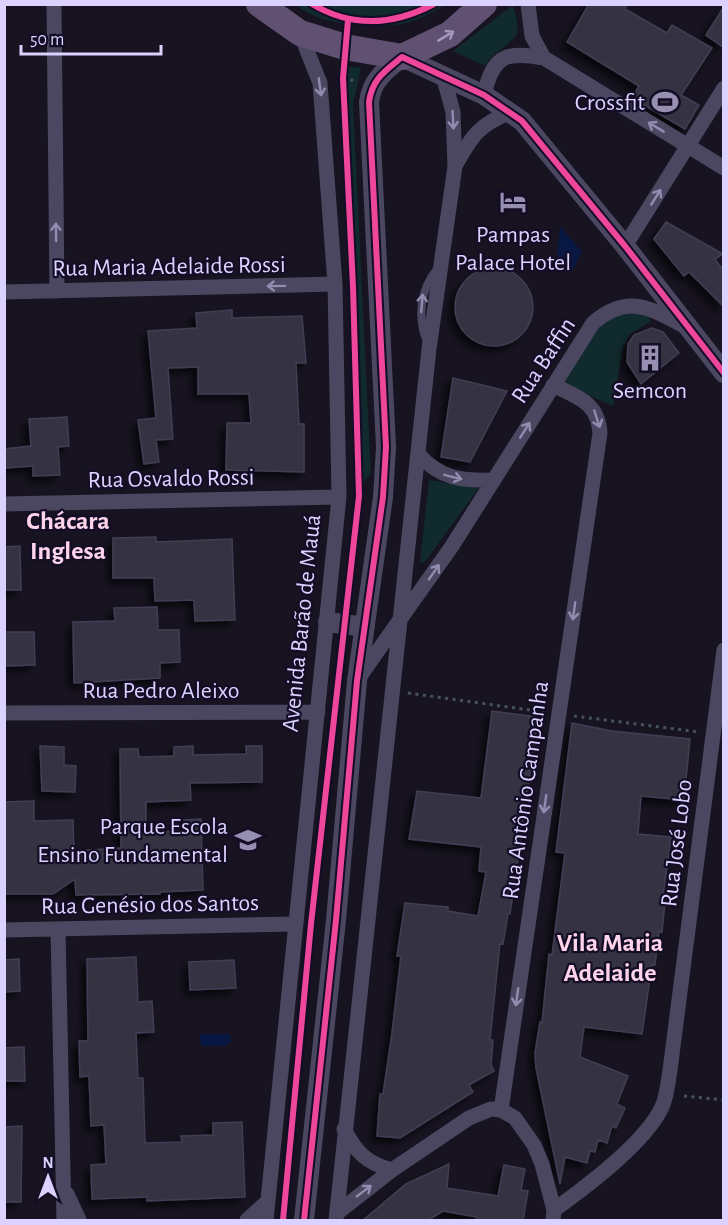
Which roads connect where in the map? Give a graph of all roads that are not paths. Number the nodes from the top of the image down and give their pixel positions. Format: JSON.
{"nodes":[{"id":1,"x":54,"y":4,"type":"edge"},
{"id":2,"x":259,"y":4,"type":"edge"},
{"id":3,"x":484,"y":4,"type":"edge"},
{"id":4,"x":528,"y":4,"type":"edge"},
{"id":5,"x":300,"y":33,"type":"junction"},
{"id":6,"x":402,"y":57,"type":"junction"},
{"id":7,"x":544,"y":58,"type":"junction"},
{"id":8,"x":443,"y":75,"type":"junction"},
{"id":9,"x":723,"y":88,"type":"edge"},
{"id":10,"x":484,"y":94,"type":"junction"},
{"id":11,"x":511,"y":112,"type":"junction"},
{"id":12,"x":688,"y":147,"type":"junction"},
{"id":13,"x":455,"y":166,"type":"junction"},
{"id":14,"x":723,"y":168,"type":"edge"},
{"id":15,"x":625,"y":246,"type":"junction"},
{"id":16,"x":335,"y":284,"type":"junction"},
{"id":17,"x":57,"y":291,"type":"junction"},
{"id":18,"x":4,"y":292,"type":"edge"},
{"id":19,"x":688,"y":328,"type":"junction"},
{"id":20,"x":723,"y":373,"type":"edge"},
{"id":21,"x":553,"y":385,"type":"junction"},
{"id":22,"x":419,"y":455,"type":"junction"},
{"id":23,"x":494,"y":480,"type":"junction"},
{"id":24,"x":339,"y":497,"type":"junction"},
{"id":25,"x":4,"y":504,"type":"edge"},
{"id":26,"x":400,"y":620,"type":"junction"},
{"id":27,"x":327,"y":622,"type":"junction"},
{"id":28,"x":365,"y":627,"type":"junction"},
{"id":29,"x":723,"y":650,"type":"edge"},
{"id":30,"x":358,"y":679,"type":"junction"},
{"id":31,"x":318,"y":712,"type":"junction"},
{"id":32,"x":4,"y":713,"type":"edge"},
{"id":33,"x":296,"y":924,"type":"junction"},
{"id":34,"x":58,"y":928,"type":"junction"},
{"id":35,"x":4,"y":930,"type":"edge"},
{"id":36,"x":501,"y":1110,"type":"junction"},
{"id":37,"x":344,"y":1128,"type":"junction"},
{"id":38,"x":392,"y":1170,"type":"junction"},
{"id":39,"x":64,"y":1183,"type":"junction"},
{"id":40,"x":268,"y":1201,"type":"junction"},
{"id":41,"x":554,"y":1215,"type":"edge"},
{"id":42,"x":336,"y":1217,"type":"edge"},
{"id":43,"x":64,"y":1221,"type":"edge"},
{"id":44,"x":79,"y":1221,"type":"edge"},
{"id":45,"x":247,"y":1221,"type":"edge"},
{"id":46,"x":266,"y":1221,"type":"edge"},
{"id":47,"x":304,"y":1221,"type":"edge"}],
"edges":[{"from":17,"to":1,"type":"street","one_way":true},
{"from":2,"to":5,"type":"main road"},
{"from":6,"to":3,"type":"main road","one_way":true},
{"from":4,"to":7,"type":"street"},
{"from":5,"to":6,"type":"main road"},
{"from":5,"to":16,"type":"street","name":"Avenida Barão de Mauá","one_way":true},
{"from":6,"to":8,"type":"street"},
{"from":6,"to":28,"type":"street"},
{"from":7,"to":10,"type":"street"},
{"from":12,"to":7,"type":"street","one_way":true},
{"from":8,"to":10,"type":"street"},
{"from":8,"to":13,"type":"street","one_way":true},
{"from":9,"to":12,"type":"street"},
{"from":10,"to":11,"type":"street"},
{"from":11,"to":13,"type":"street"},
{"from":11,"to":15,"type":"street"},
{"from":12,"to":14,"type":"street"},
{"from":15,"to":12,"type":"street","one_way":true},
{"from":13,"to":22,"type":"street"},
{"from":15,"to":19,"type":"street"},
{"from":16,"to":17,"type":"street","name":"Rua Maria Adelaide Rossi","one_way":true},
{"from":16,"to":24,"type":"street","name":"Avenida Barão de Mauá"},
{"from":17,"to":18,"type":"street","name":"Rua Maria Adelaide Rossi"},
{"from":19,"to":20,"type":"street"},
{"from":19,"to":21,"type":"street","name":"Rua Baffin"},
{"from":23,"to":21,"type":"street","name":"Rua Baffin","one_way":true},
{"from":21,"to":36,"type":"street","name":"Rua Antônio Campanha","one_way":true},
{"from":22,"to":23,"type":"street","one_way":true},
{"from":22,"to":26,"type":"street"},
{"from":26,"to":23,"type":"street","name":"Rua Baffin","one_way":true},
{"from":24,"to":25,"type":"street","name":"Rua Osvaldo Rossi"},
{"from":24,"to":27,"type":"street","name":"Avenida Barão de Mauá"},
{"from":26,"to":30,"type":"street","name":"Rua Baffin"},
{"from":26,"to":37,"type":"street"},
{"from":27,"to":28,"type":"street"},
{"from":27,"to":31,"type":"street","name":"Avenida Barão de Mauá"},
{"from":28,"to":30,"type":"street"},
{"from":29,"to":41,"type":"street","name":"Rua José Lobo"},
{"from":30,"to":47,"type":"street"},
{"from":31,"to":32,"type":"street","name":"Rua Pedro Aleixo"},
{"from":31,"to":33,"type":"street","name":"Avenida Barão de Mauá"},
{"from":33,"to":34,"type":"street","name":"Rua Genésio dos Santos"},
{"from":33,"to":40,"type":"street","name":"Avenida Barão de Mauá"},
{"from":34,"to":35,"type":"street","name":"Rua Genésio dos Santos"},
{"from":34,"to":39,"type":"street"},
{"from":36,"to":38,"type":"street"},
{"from":36,"to":41,"type":"street"},
{"from":37,"to":38,"type":"street"},
{"from":37,"to":42,"type":"street"},
{"from":42,"to":38,"type":"street","one_way":true},
{"from":39,"to":43,"type":"street"},
{"from":39,"to":44,"type":"street"},
{"from":40,"to":45,"type":"street"},
{"from":40,"to":46,"type":"street","name":"Avenida Barão de Mauá"}]}
